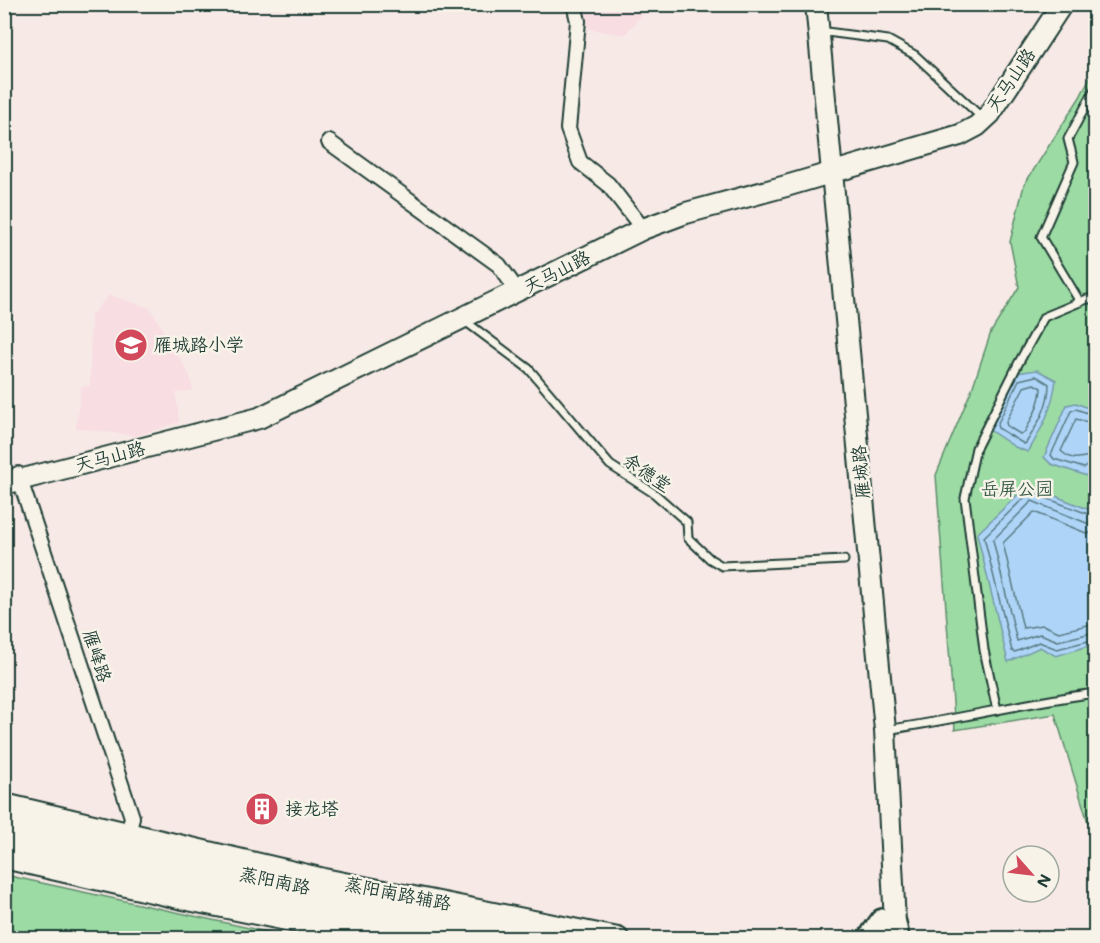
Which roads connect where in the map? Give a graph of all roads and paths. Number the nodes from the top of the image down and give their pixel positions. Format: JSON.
{"nodes":[{"id":1,"x":574,"y":4,"type":"edge"},
{"id":2,"x":807,"y":4,"type":"edge"},
{"id":3,"x":816,"y":4,"type":"edge"},
{"id":4,"x":1051,"y":4,"type":"edge"},
{"id":5,"x":1062,"y":4,"type":"edge"},
{"id":6,"x":819,"y":31,"type":"junction"},
{"id":7,"x":1095,"y":87,"type":"edge"},
{"id":8,"x":978,"y":114,"type":"junction"},
{"id":9,"x":329,"y":142,"type":"dead end"},
{"id":10,"x":827,"y":169,"type":"junction"},
{"id":11,"x":641,"y":226,"type":"junction"},
{"id":12,"x":514,"y":286,"type":"junction"},
{"id":13,"x":1095,"y":299,"type":"edge"},
{"id":14,"x":1080,"y":302,"type":"junction"},
{"id":15,"x":463,"y":320,"type":"junction"},
{"id":16,"x":12,"y":479,"type":"edge"},
{"id":17,"x":844,"y":560,"type":"dead end"},
{"id":18,"x":1095,"y":693,"type":"edge"},
{"id":19,"x":997,"y":710,"type":"junction"},
{"id":20,"x":885,"y":730,"type":"junction"},
{"id":21,"x":4,"y":804,"type":"edge"},
{"id":22,"x":4,"y":822,"type":"edge"},
{"id":23,"x":4,"y":840,"type":"edge"},
{"id":24,"x":127,"y":841,"type":"junction"},
{"id":25,"x":4,"y":858,"type":"edge"},
{"id":26,"x":308,"y":924,"type":"edge"},
{"id":27,"x":888,"y":932,"type":"edge"},
{"id":28,"x":375,"y":939,"type":"edge"},
{"id":29,"x":460,"y":939,"type":"edge"},
{"id":30,"x":546,"y":939,"type":"edge"},
{"id":31,"x":618,"y":939,"type":"edge"},
{"id":32,"x":869,"y":939,"type":"edge"}],
"edges":[{"from":1,"to":11,"type":"street"},
{"from":2,"to":10,"type":"street","name":"雁城路"},
{"from":3,"to":6,"type":"street","name":"雁城路"},
{"from":4,"to":8,"type":"street","name":"天马山路"},
{"from":5,"to":10,"type":"street","name":"天马山路"},
{"from":6,"to":8,"type":"lane"},
{"from":6,"to":10,"type":"street","name":"雁城路"},
{"from":7,"to":14,"type":"lane"},
{"from":8,"to":10,"type":"street","name":"天马山路"},
{"from":9,"to":12,"type":"street"},
{"from":10,"to":11,"type":"street","name":"天马山路"},
{"from":10,"to":20,"type":"street","name":"雁城路"},
{"from":10,"to":27,"type":"street","name":"雁城路"},
{"from":11,"to":12,"type":"street","name":"天马山路"},
{"from":11,"to":15,"type":"street","name":"天马山路"},
{"from":12,"to":16,"type":"street","name":"天马山路"},
{"from":13,"to":14,"type":"lane"},
{"from":14,"to":19,"type":"lane"},
{"from":15,"to":16,"type":"street","name":"天马山路"},
{"from":15,"to":17,"type":"lane","name":"余德堂"},
{"from":16,"to":24,"type":"street","name":"雁峰路"},
{"from":18,"to":19,"type":"lane"},
{"from":19,"to":20,"type":"lane"},
{"from":20,"to":27,"type":"street","name":"雁城路"},
{"from":21,"to":24,"type":"street","name":"蒸阳南路辅路"},
{"from":22,"to":24,"type":"main road","name":"蒸阳南路"},
{"from":23,"to":26,"type":"main road","name":"蒸阳南路"},
{"from":24,"to":30,"type":"main road","name":"蒸阳南路"},
{"from":24,"to":31,"type":"street","name":"蒸阳南路辅路"},
{"from":25,"to":26,"type":"street"},
{"from":26,"to":28,"type":"street"},
{"from":26,"to":29,"type":"main road","name":"蒸阳南路"},
{"from":27,"to":32,"type":"main road"}]}
